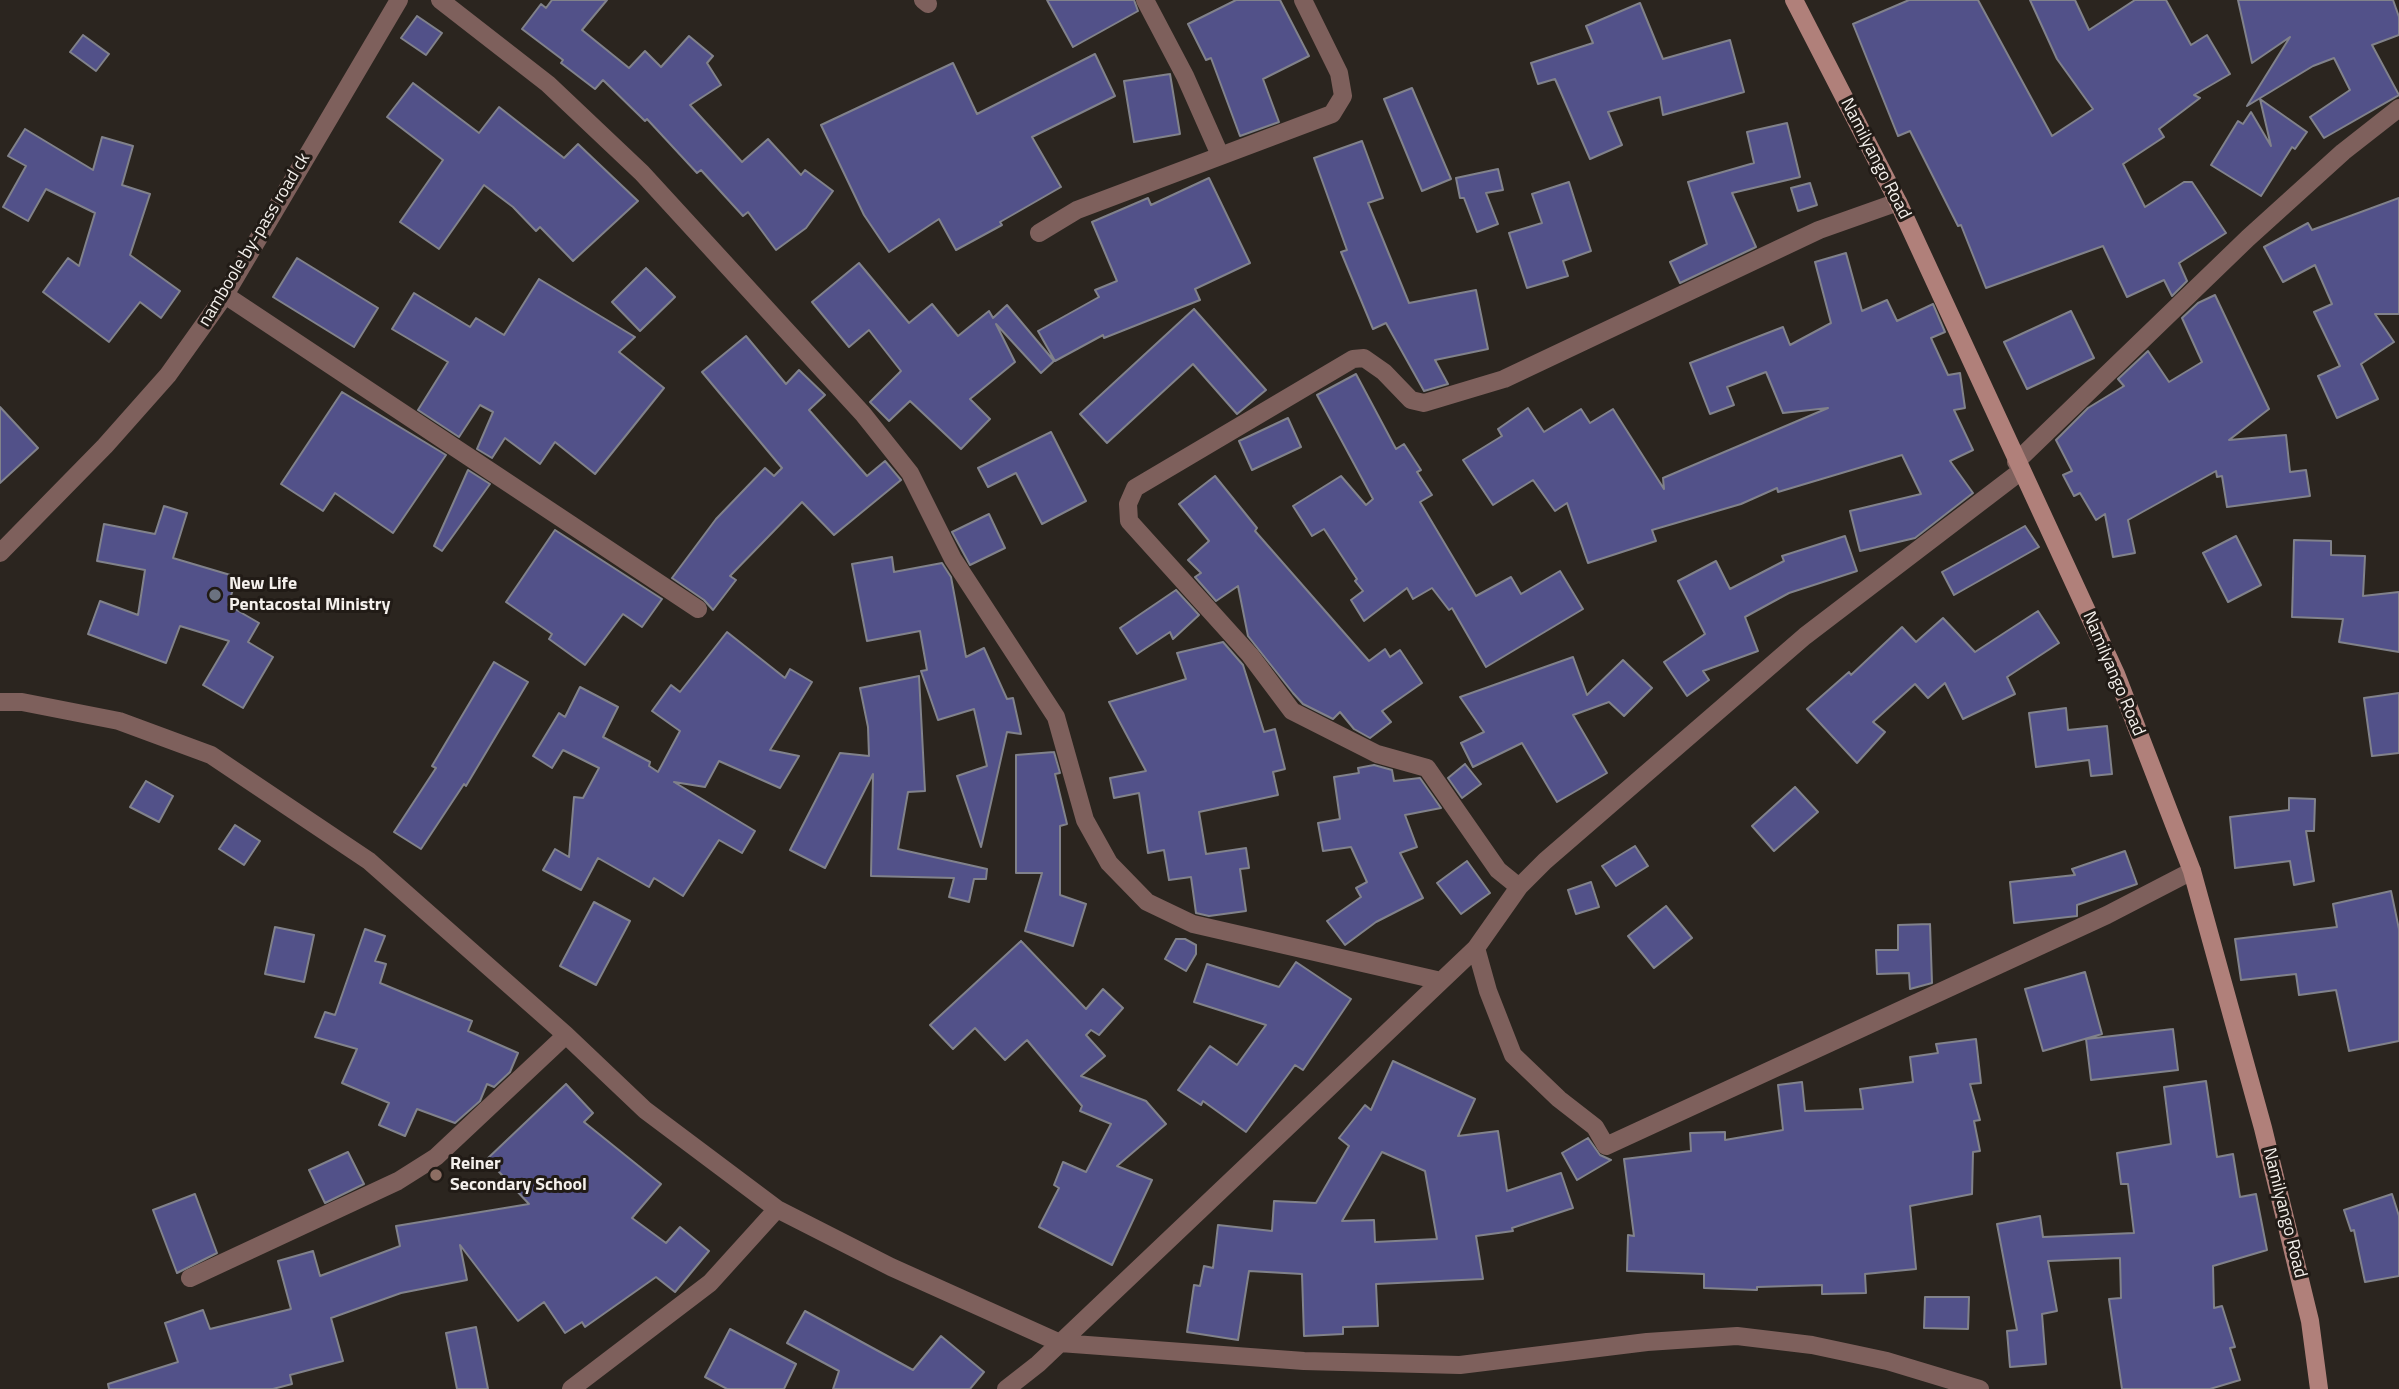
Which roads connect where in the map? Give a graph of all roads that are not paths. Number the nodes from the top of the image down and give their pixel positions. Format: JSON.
{"nodes":[{"id":1,"x":399,"y":0,"type":"edge"},
{"id":2,"x":440,"y":0,"type":"edge"},
{"id":3,"x":1145,"y":0,"type":"edge"},
{"id":4,"x":1303,"y":0,"type":"edge"},
{"id":5,"x":1794,"y":0,"type":"edge"},
{"id":6,"x":2399,"y":108,"type":"edge"},
{"id":7,"x":1220,"y":155,"type":"junction"},
{"id":8,"x":1898,"y":202,"type":"junction"},
{"id":9,"x":1040,"y":233,"type":"dead end"},
{"id":10,"x":226,"y":295,"type":"junction"},
{"id":11,"x":2018,"y":467,"type":"junction"},
{"id":12,"x":0,"y":553,"type":"edge"},
{"id":13,"x":698,"y":609,"type":"dead end"},
{"id":14,"x":0,"y":702,"type":"edge"},
{"id":15,"x":2192,"y":871,"type":"junction"},
{"id":16,"x":1520,"y":887,"type":"junction"},
{"id":17,"x":1476,"y":948,"type":"junction"},
{"id":18,"x":1441,"y":981,"type":"junction"},
{"id":19,"x":566,"y":1035,"type":"junction"},
{"id":20,"x":777,"y":1209,"type":"junction"},
{"id":21,"x":190,"y":1278,"type":"dead end"},
{"id":22,"x":1060,"y":1343,"type":"junction"},
{"id":23,"x":571,"y":1389,"type":"edge"},
{"id":24,"x":1006,"y":1389,"type":"edge"},
{"id":25,"x":1980,"y":1389,"type":"edge"},
{"id":26,"x":2319,"y":1389,"type":"edge"}],
"edges":[{"from":1,"to":10,"type":"street","name":"namboole by-pass road ck"},
{"from":2,"to":18,"type":"street"},
{"from":3,"to":7,"type":"street"},
{"from":4,"to":7,"type":"street"},
{"from":5,"to":8,"type":"main road","name":"Namilyango Road"},
{"from":6,"to":11,"type":"street"},
{"from":7,"to":9,"type":"street"},
{"from":8,"to":11,"type":"main road","name":"Namilyango Road"},
{"from":8,"to":16,"type":"street"},
{"from":10,"to":12,"type":"street","name":"namboole by-pass road ck"},
{"from":10,"to":13,"type":"street"},
{"from":11,"to":15,"type":"main road","name":"Namilyango Road"},
{"from":11,"to":16,"type":"street"},
{"from":14,"to":19,"type":"street"},
{"from":15,"to":17,"type":"street"},
{"from":15,"to":26,"type":"main road","name":"Namilyango Road"},
{"from":16,"to":17,"type":"street"},
{"from":17,"to":18,"type":"street"},
{"from":18,"to":22,"type":"street"},
{"from":19,"to":20,"type":"street"},
{"from":19,"to":21,"type":"street"},
{"from":20,"to":22,"type":"street"},
{"from":20,"to":23,"type":"street"},
{"from":22,"to":24,"type":"street"},
{"from":22,"to":25,"type":"street"}]}
